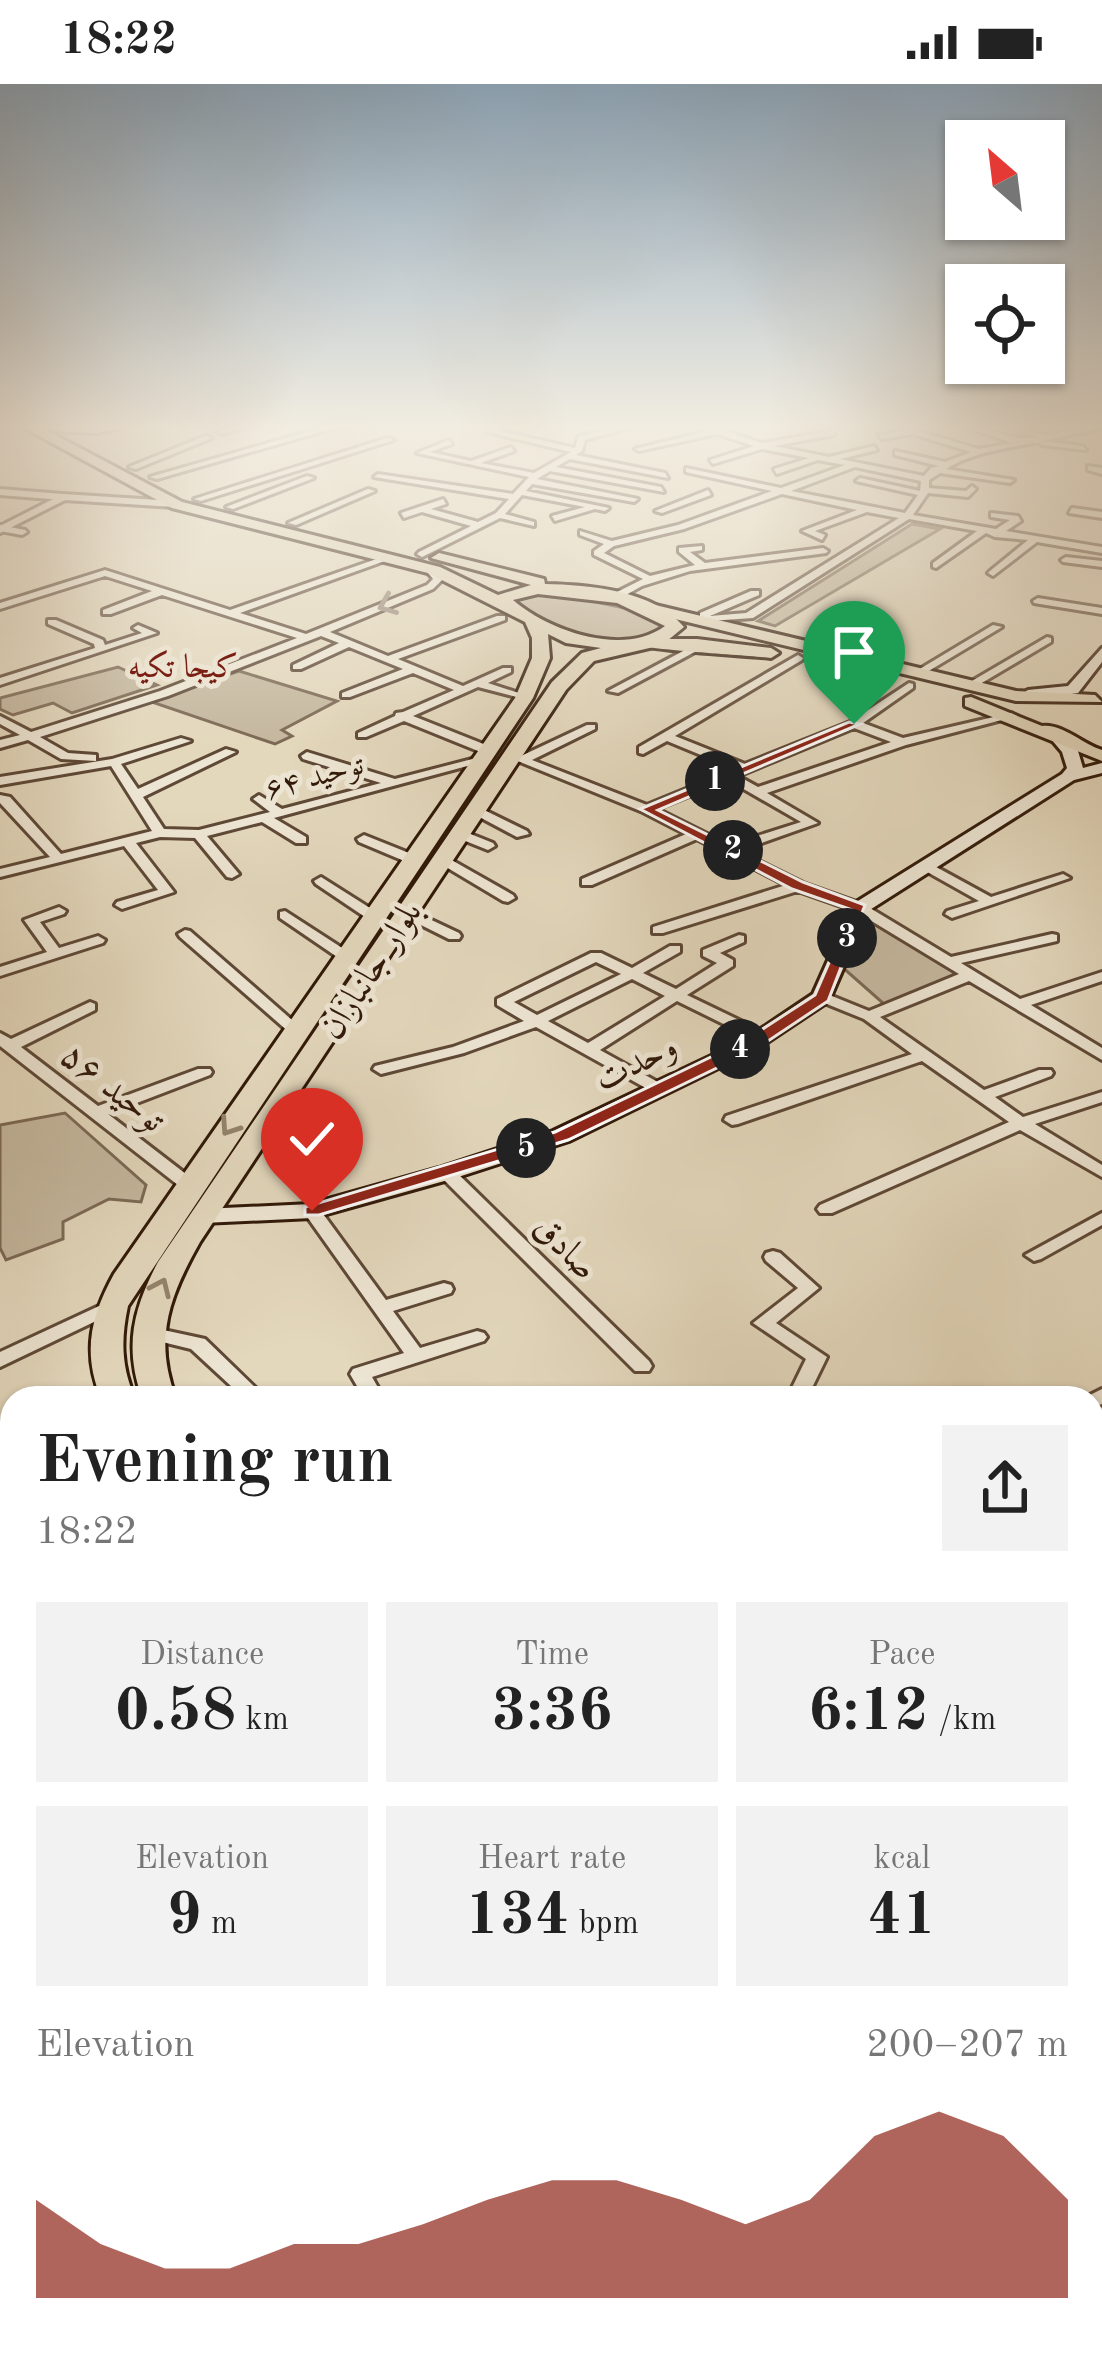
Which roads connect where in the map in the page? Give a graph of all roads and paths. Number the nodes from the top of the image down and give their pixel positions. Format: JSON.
{"nodes":[{"id":1,"x":16,"y":531,"type":"edge"},
{"id":2,"x":282,"y":531,"type":"edge"},
{"id":3,"x":322,"y":531,"type":"edge"},
{"id":4,"x":470,"y":531,"type":"edge"},
{"id":5,"x":664,"y":531,"type":"edge"},
{"id":6,"x":808,"y":531,"type":"edge"},
{"id":7,"x":886,"y":531,"type":"edge"},
{"id":8,"x":980,"y":531,"type":"edge"},
{"id":9,"x":992,"y":531,"type":"edge"},
{"id":10,"x":1078,"y":531,"type":"dead end"},
{"id":11,"x":22,"y":532,"type":"dead end"},
{"id":12,"x":583,"y":532,"type":"dead end"},
{"id":13,"x":988,"y":533,"type":"junction"},
{"id":14,"x":823,"y":537,"type":"dead end"},
{"id":15,"x":596,"y":538,"type":"junction"},
{"id":16,"x":1034,"y":540,"type":"junction"},
{"id":17,"x":572,"y":543,"type":"dead end"},
{"id":18,"x":611,"y":544,"type":"junction"},
{"id":19,"x":1070,"y":545,"type":"junction"},
{"id":20,"x":699,"y":548,"type":"dead end"},
{"id":21,"x":1102,"y":550,"type":"edge"},
{"id":22,"x":733,"y":551,"type":"dead end"},
{"id":23,"x":823,"y":551,"type":"dead end"},
{"id":24,"x":388,"y":558,"type":"junction"},
{"id":25,"x":746,"y":558,"type":"junction"},
{"id":26,"x":645,"y":560,"type":"dead end"},
{"id":27,"x":1066,"y":560,"type":"dead end"},
{"id":28,"x":425,"y":561,"type":"junction"},
{"id":29,"x":457,"y":562,"type":"junction"},
{"id":30,"x":1102,"y":564,"type":"edge"},
{"id":31,"x":621,"y":565,"type":"junction"},
{"id":32,"x":702,"y":565,"type":"junction"},
{"id":33,"x":936,"y":565,"type":"dead end"},
{"id":34,"x":992,"y":573,"type":"dead end"},
{"id":35,"x":646,"y":577,"type":"junction"},
{"id":36,"x":468,"y":586,"type":"junction"},
{"id":37,"x":573,"y":590,"type":"junction"},
{"id":38,"x":162,"y":591,"type":"junction"},
{"id":39,"x":755,"y":593,"type":"dead end"},
{"id":40,"x":611,"y":599,"type":"junction"},
{"id":41,"x":1038,"y":601,"type":"dead end"},
{"id":42,"x":0,"y":606,"type":"edge"},
{"id":43,"x":651,"y":609,"type":"junction"},
{"id":44,"x":1102,"y":610,"type":"edge"},
{"id":45,"x":505,"y":612,"type":"junction"},
{"id":46,"x":106,"y":613,"type":"dead end"},
{"id":47,"x":231,"y":614,"type":"junction"},
{"id":48,"x":530,"y":617,"type":"junction"},
{"id":49,"x":697,"y":620,"type":"junction"},
{"id":50,"x":52,"y":622,"type":"dead end"},
{"id":51,"x":750,"y":624,"type":"junction"},
{"id":52,"x":997,"y":627,"type":"dead end"},
{"id":53,"x":138,"y":628,"type":"dead end"},
{"id":54,"x":730,"y":628,"type":"junction"},
{"id":55,"x":314,"y":635,"type":"junction"},
{"id":56,"x":1047,"y":640,"type":"dead end"},
{"id":57,"x":349,"y":643,"type":"junction"},
{"id":58,"x":702,"y":644,"type":"junction"},
{"id":59,"x":636,"y":645,"type":"junction"},
{"id":60,"x":101,"y":649,"type":"junction"},
{"id":61,"x":794,"y":657,"type":"junction"},
{"id":62,"x":389,"y":659,"type":"junction"},
{"id":63,"x":1100,"y":661,"type":"edge"},
{"id":64,"x":580,"y":662,"type":"junction"},
{"id":65,"x":542,"y":663,"type":"junction"},
{"id":66,"x":297,"y":668,"type":"dead end"},
{"id":67,"x":414,"y":669,"type":"junction"},
{"id":68,"x":507,"y":670,"type":"dead end"},
{"id":69,"x":914,"y":680,"type":"junction"},
{"id":70,"x":0,"y":682,"type":"edge"},
{"id":71,"x":1083,"y":682,"type":"junction"},
{"id":72,"x":477,"y":683,"type":"junction"},
{"id":73,"x":462,"y":688,"type":"junction"},
{"id":74,"x":614,"y":691,"type":"dead end"},
{"id":75,"x":1008,"y":694,"type":"junction"},
{"id":76,"x":346,"y":695,"type":"dead end"},
{"id":77,"x":974,"y":695,"type":"junction"},
{"id":78,"x":524,"y":698,"type":"junction"},
{"id":79,"x":1100,"y":698,"type":"edge"},
{"id":80,"x":400,"y":715,"type":"junction"},
{"id":81,"x":1011,"y":716,"type":"junction"},
{"id":82,"x":0,"y":719,"type":"edge"},
{"id":83,"x":854,"y":724,"type":"junction"},
{"id":84,"x":591,"y":727,"type":"dead end"},
{"id":85,"x":362,"y":735,"type":"dead end"},
{"id":86,"x":33,"y":736,"type":"junction"},
{"id":87,"x":666,"y":736,"type":"junction"},
{"id":88,"x":1059,"y":740,"type":"junction"},
{"id":89,"x":184,"y":741,"type":"dead end"},
{"id":90,"x":902,"y":742,"type":"junction"},
{"id":91,"x":0,"y":744,"type":"edge"},
{"id":92,"x":643,"y":750,"type":"dead end"},
{"id":93,"x":230,"y":752,"type":"dead end"},
{"id":94,"x":1102,"y":756,"type":"edge"},
{"id":95,"x":307,"y":757,"type":"dead end"},
{"id":96,"x":499,"y":757,"type":"junction"},
{"id":97,"x":115,"y":762,"type":"junction"},
{"id":98,"x":1102,"y":768,"type":"edge"},
{"id":99,"x":746,"y":769,"type":"junction"},
{"id":100,"x":728,"y":776,"type":"junction"},
{"id":101,"x":1068,"y":777,"type":"junction"},
{"id":102,"x":0,"y":781,"type":"edge"},
{"id":103,"x":394,"y":783,"type":"junction"},
{"id":104,"x":757,"y":792,"type":"junction"},
{"id":105,"x":136,"y":795,"type":"junction"},
{"id":106,"x":0,"y":799,"type":"edge"},
{"id":107,"x":259,"y":799,"type":"dead end"},
{"id":108,"x":474,"y":809,"type":"junction"},
{"id":109,"x":647,"y":809,"type":"junction"},
{"id":110,"x":280,"y":813,"type":"junction"},
{"id":111,"x":263,"y":817,"type":"junction"},
{"id":112,"x":160,"y":833,"type":"junction"},
{"id":113,"x":458,"y":833,"type":"junction"},
{"id":114,"x":199,"y":834,"type":"junction"},
{"id":115,"x":522,"y":834,"type":"dead end"},
{"id":116,"x":698,"y":834,"type":"junction"},
{"id":117,"x":364,"y":839,"type":"dead end"},
{"id":118,"x":301,"y":840,"type":"dead end"},
{"id":119,"x":128,"y":842,"type":"junction"},
{"id":120,"x":488,"y":846,"type":"dead end"},
{"id":121,"x":731,"y":849,"type":"junction"},
{"id":122,"x":59,"y":859,"type":"junction"},
{"id":123,"x":428,"y":859,"type":"junction"},
{"id":124,"x":927,"y":866,"type":"junction"},
{"id":125,"x":0,"y":873,"type":"edge"},
{"id":126,"x":232,"y":874,"type":"dead end"},
{"id":127,"x":1063,"y":878,"type":"dead end"},
{"id":128,"x":321,"y":881,"type":"dead end"},
{"id":129,"x":587,"y":883,"type":"dead end"},
{"id":130,"x":798,"y":886,"type":"junction"},
{"id":131,"x":508,"y":898,"type":"dead end"},
{"id":132,"x":989,"y":902,"type":"junction"},
{"id":133,"x":122,"y":905,"type":"dead end"},
{"id":134,"x":860,"y":908,"type":"junction"},
{"id":135,"x":59,"y":911,"type":"dead end"},
{"id":136,"x":406,"y":912,"type":"junction"},
{"id":137,"x":952,"y":914,"type":"dead end"},
{"id":138,"x":285,"y":915,"type":"dead end"},
{"id":139,"x":376,"y":918,"type":"junction"},
{"id":140,"x":658,"y":930,"type":"dead end"},
{"id":141,"x":185,"y":934,"type":"dead end"},
{"id":142,"x":454,"y":936,"type":"dead end"},
{"id":143,"x":1052,"y":938,"type":"dead end"},
{"id":144,"x":739,"y":939,"type":"dead end"},
{"id":145,"x":98,"y":940,"type":"dead end"},
{"id":146,"x":675,"y":949,"type":"dead end"},
{"id":147,"x":56,"y":952,"type":"junction"},
{"id":148,"x":348,"y":958,"type":"junction"},
{"id":149,"x":952,"y":961,"type":"junction"},
{"id":150,"x":0,"y":972,"type":"edge"},
{"id":151,"x":972,"y":974,"type":"junction"},
{"id":152,"x":632,"y":975,"type":"junction"},
{"id":153,"x":1102,"y":976,"type":"edge"},
{"id":154,"x":676,"y":996,"type":"junction"},
{"id":155,"x":822,"y":998,"type":"junction"},
{"id":156,"x":1020,"y":1004,"type":"junction"},
{"id":157,"x":90,"y":1007,"type":"dead end"},
{"id":158,"x":869,"y":1016,"type":"junction"},
{"id":159,"x":536,"y":1021,"type":"junction"},
{"id":160,"x":295,"y":1030,"type":"junction"},
{"id":161,"x":763,"y":1036,"type":"junction"},
{"id":162,"x":4,"y":1040,"type":"edge"},
{"id":163,"x":588,"y":1050,"type":"junction"},
{"id":164,"x":924,"y":1054,"type":"junction"},
{"id":165,"x":1102,"y":1054,"type":"edge"},
{"id":166,"x":381,"y":1069,"type":"dead end"},
{"id":167,"x":204,"y":1072,"type":"dead end"},
{"id":168,"x":1045,"y":1073,"type":"dead end"},
{"id":169,"x":659,"y":1089,"type":"junction"},
{"id":170,"x":982,"y":1096,"type":"junction"},
{"id":171,"x":1102,"y":1097,"type":"edge"},
{"id":172,"x":94,"y":1113,"type":"junction"},
{"id":173,"x":732,"y":1120,"type":"dead end"},
{"id":174,"x":1022,"y":1123,"type":"junction"},
{"id":175,"x":1102,"y":1172,"type":"edge"},
{"id":176,"x":447,"y":1173,"type":"junction"},
{"id":177,"x":189,"y":1185,"type":"junction"},
{"id":178,"x":826,"y":1209,"type":"dead end"},
{"id":179,"x":312,"y":1211,"type":"junction"},
{"id":180,"x":203,"y":1216,"type":"junction"},
{"id":181,"x":1102,"y":1218,"type":"edge"},
{"id":182,"x":1034,"y":1256,"type":"dead end"},
{"id":183,"x":773,"y":1257,"type":"dead end"},
{"id":184,"x":444,"y":1289,"type":"dead end"},
{"id":185,"x":112,"y":1306,"type":"junction"},
{"id":186,"x":382,"y":1308,"type":"junction"},
{"id":187,"x":145,"y":1332,"type":"junction"},
{"id":188,"x":476,"y":1337,"type":"dead end"},
{"id":189,"x":415,"y":1355,"type":"junction"},
{"id":190,"x":0,"y":1360,"type":"edge"},
{"id":191,"x":641,"y":1366,"type":"dead end"},
{"id":192,"x":113,"y":1386,"type":"edge"},
{"id":193,"x":153,"y":1386,"type":"edge"},
{"id":194,"x":243,"y":1386,"type":"edge"},
{"id":195,"x":367,"y":1386,"type":"edge"},
{"id":196,"x":803,"y":1386,"type":"edge"}],
"edges":[{"from":1,"to":11,"type":"street"},
{"from":2,"to":24,"type":"highway"},
{"from":3,"to":28,"type":"highway"},
{"from":4,"to":28,"type":"street"},
{"from":5,"to":18,"type":"street"},
{"from":6,"to":14,"type":"street"},
{"from":7,"to":51,"type":"street"},
{"from":8,"to":13,"type":"street"},
{"from":9,"to":13,"type":"street"},
{"from":10,"to":19,"type":"street"},
{"from":12,"to":15,"type":"street"},
{"from":13,"to":16,"type":"street"},
{"from":13,"to":33,"type":"street"},
{"from":15,"to":17,"type":"street"},
{"from":15,"to":18,"type":"street"},
{"from":16,"to":19,"type":"street"},
{"from":16,"to":34,"type":"street"},
{"from":18,"to":31,"type":"street"},
{"from":19,"to":21,"type":"street"},
{"from":20,"to":32,"type":"street"},
{"from":22,"to":25,"type":"street"},
{"from":23,"to":25,"type":"street"},
{"from":24,"to":28,"type":"highway"},
{"from":24,"to":47,"type":"street"},
{"from":25,"to":32,"type":"street"},
{"from":26,"to":31,"type":"street"},
{"from":27,"to":30,"type":"street"},
{"from":28,"to":29,"type":"highway"},
{"from":28,"to":36,"type":"highway"},
{"from":28,"to":55,"type":"street","one_way":true},
{"from":29,"to":36,"type":"highway"},
{"from":29,"to":37,"type":"highway"},
{"from":31,"to":35,"type":"street"},
{"from":32,"to":35,"type":"street"},
{"from":35,"to":40,"type":"street"},
{"from":36,"to":45,"type":"highway"},
{"from":37,"to":40,"type":"highway"},
{"from":37,"to":45,"type":"highway"},
{"from":38,"to":42,"type":"street"},
{"from":38,"to":46,"type":"street"},
{"from":38,"to":47,"type":"street"},
{"from":39,"to":49,"type":"street"},
{"from":40,"to":43,"type":"highway"},
{"from":41,"to":44,"type":"street"},
{"from":43,"to":49,"type":"main road"},
{"from":43,"to":59,"type":"highway"},
{"from":45,"to":48,"type":"highway"},
{"from":45,"to":62,"type":"street"},
{"from":47,"to":55,"type":"street"},
{"from":48,"to":59,"type":"highway"},
{"from":48,"to":65,"type":"highway"},
{"from":49,"to":51,"type":"street"},
{"from":49,"to":54,"type":"main road"},
{"from":50,"to":60,"type":"street"},
{"from":51,"to":54,"type":"main road"},
{"from":51,"to":69,"type":"main road"},
{"from":52,"to":69,"type":"street"},
{"from":53,"to":60,"type":"street"},
{"from":54,"to":61,"type":"main road"},
{"from":55,"to":57,"type":"street"},
{"from":55,"to":86,"type":"street"},
{"from":56,"to":77,"type":"street"},
{"from":57,"to":62,"type":"street"},
{"from":57,"to":66,"type":"street"},
{"from":58,"to":59,"type":"main road"},
{"from":58,"to":61,"type":"main road"},
{"from":58,"to":74,"type":"street"},
{"from":59,"to":64,"type":"highway"},
{"from":60,"to":70,"type":"street"},
{"from":61,"to":69,"type":"main road"},
{"from":61,"to":87,"type":"street"},
{"from":62,"to":67,"type":"street"},
{"from":63,"to":71,"type":"main road"},
{"from":64,"to":65,"type":"highway"},
{"from":64,"to":96,"type":"highway","name":"بلوار جانبازان"},
{"from":65,"to":78,"type":"highway","name":"بلوار جانبازان"},
{"from":67,"to":73,"type":"street"},
{"from":67,"to":76,"type":"street"},
{"from":68,"to":72,"type":"street"},
{"from":69,"to":77,"type":"main road"},
{"from":69,"to":83,"type":"street"},
{"from":71,"to":75,"type":"main road"},
{"from":71,"to":79,"type":"main road"},
{"from":72,"to":73,"type":"street"},
{"from":72,"to":78,"type":"street"},
{"from":73,"to":80,"type":"street"},
{"from":75,"to":77,"type":"main road"},
{"from":75,"to":77,"type":"main road"},
{"from":75,"to":79,"type":"main road"},
{"from":77,"to":81,"type":"main road"},
{"from":78,"to":96,"type":"highway","name":"بلوار جانبازان"},
{"from":79,"to":88,"type":"main road"},
{"from":80,"to":85,"type":"street"},
{"from":80,"to":96,"type":"street"},
{"from":81,"to":88,"type":"main road"},
{"from":81,"to":90,"type":"street"},
{"from":82,"to":86,"type":"street"},
{"from":83,"to":90,"type":"street"},
{"from":83,"to":99,"type":"street"},
{"from":84,"to":96,"type":"street","name":"توحید ۶۴"},
{"from":86,"to":91,"type":"street"},
{"from":86,"to":97,"type":"street"},
{"from":87,"to":92,"type":"street"},
{"from":87,"to":99,"type":"street"},
{"from":88,"to":94,"type":"main road"},
{"from":88,"to":101,"type":"main road"},
{"from":89,"to":97,"type":"street"},
{"from":90,"to":104,"type":"street"},
{"from":93,"to":105,"type":"street"},
{"from":95,"to":103,"type":"street"},
{"from":96,"to":103,"type":"street","name":"توحید ۶۴"},
{"from":96,"to":108,"type":"highway","name":"بلوار جانبازان"},
{"from":96,"to":109,"type":"street"},
{"from":96,"to":123,"type":"highway","name":"بلوار جانبازان"},
{"from":97,"to":102,"type":"street"},
{"from":97,"to":105,"type":"street"},
{"from":98,"to":101,"type":"main road"},
{"from":99,"to":100,"type":"street"},
{"from":100,"to":104,"type":"street"},
{"from":100,"to":109,"type":"street"},
{"from":101,"to":124,"type":"main road"},
{"from":103,"to":110,"type":"street","name":"توحید ۶۴"},
{"from":104,"to":121,"type":"street"},
{"from":105,"to":112,"type":"street"},
{"from":106,"to":122,"type":"street"},
{"from":107,"to":110,"type":"street"},
{"from":108,"to":113,"type":"highway","name":"بلوار جانبازان"},
{"from":108,"to":115,"type":"street"},
{"from":109,"to":116,"type":"street"},
{"from":110,"to":111,"type":"street","name":"توحید ۶۴"},
{"from":111,"to":114,"type":"street","name":"توحید ۶۴"},
{"from":111,"to":118,"type":"street"},
{"from":112,"to":114,"type":"street","name":"توحید ۶۴"},
{"from":112,"to":119,"type":"street","name":"توحید ۶۴"},
{"from":113,"to":120,"type":"street"},
{"from":113,"to":123,"type":"highway","name":"بلوار جانبازان"},
{"from":114,"to":126,"type":"street"},
{"from":116,"to":121,"type":"street"},
{"from":116,"to":129,"type":"street"},
{"from":117,"to":123,"type":"street"},
{"from":119,"to":122,"type":"street","name":"توحید ۶۴"},
{"from":119,"to":133,"type":"street"},
{"from":121,"to":130,"type":"street"},
{"from":122,"to":125,"type":"street","name":"توحید ۶۴"},
{"from":123,"to":131,"type":"street"},
{"from":123,"to":136,"type":"highway","name":"بلوار جانبازان"},
{"from":123,"to":139,"type":"highway","name":"بلوار جانبازان"},
{"from":124,"to":132,"type":"street"},
{"from":124,"to":134,"type":"main road"},
{"from":127,"to":132,"type":"street"},
{"from":128,"to":139,"type":"street"},
{"from":130,"to":134,"type":"street"},
{"from":130,"to":140,"type":"street"},
{"from":132,"to":137,"type":"street"},
{"from":134,"to":149,"type":"street"},
{"from":134,"to":155,"type":"main road"},
{"from":135,"to":147,"type":"street"},
{"from":136,"to":142,"type":"street"},
{"from":136,"to":180,"type":"highway","name":"بلوار جانبازان"},
{"from":138,"to":148,"type":"street"},
{"from":139,"to":148,"type":"highway","name":"بلوار جانبازان"},
{"from":141,"to":160,"type":"street"},
{"from":143,"to":149,"type":"street"},
{"from":144,"to":154,"type":"street"},
{"from":145,"to":147,"type":"street"},
{"from":146,"to":152,"type":"street"},
{"from":147,"to":150,"type":"street"},
{"from":148,"to":160,"type":"highway","name":"بلوار جانبازان"},
{"from":149,"to":151,"type":"street"},
{"from":151,"to":156,"type":"street"},
{"from":151,"to":158,"type":"street"},
{"from":152,"to":154,"type":"street"},
{"from":152,"to":159,"type":"street"},
{"from":152,"to":159,"type":"street"},
{"from":153,"to":156,"type":"street"},
{"from":154,"to":161,"type":"street"},
{"from":154,"to":163,"type":"street"},
{"from":155,"to":158,"type":"street"},
{"from":155,"to":161,"type":"main road","name":"وحدت"},
{"from":156,"to":165,"type":"street"},
{"from":157,"to":162,"type":"street"},
{"from":158,"to":164,"type":"street"},
{"from":159,"to":163,"type":"street"},
{"from":159,"to":166,"type":"street"},
{"from":160,"to":177,"type":"highway","name":"بلوار جانبازان","one_way":true},
{"from":161,"to":169,"type":"main road","name":"وحدت"},
{"from":162,"to":172,"type":"street","name":"توحید ۵۶"},
{"from":163,"to":169,"type":"street"},
{"from":164,"to":170,"type":"street"},
{"from":164,"to":173,"type":"street"},
{"from":167,"to":172,"type":"street"},
{"from":168,"to":170,"type":"street"},
{"from":169,"to":176,"type":"main road","name":"وحدت"},
{"from":170,"to":174,"type":"street"},
{"from":171,"to":174,"type":"street"},
{"from":172,"to":177,"type":"street","name":"توحید ۵۶"},
{"from":174,"to":175,"type":"street"},
{"from":174,"to":178,"type":"street"},
{"from":176,"to":179,"type":"main road","name":"وحدت"},
{"from":176,"to":191,"type":"street","name":"صادق"},
{"from":177,"to":185,"type":"highway","name":"بلوار جانبازان"},
{"from":179,"to":180,"type":"main road","name":"وحدت"},
{"from":179,"to":186,"type":"street"},
{"from":187,"to":180,"type":"highway","name":"بلوار جانبازان","one_way":true},
{"from":181,"to":182,"type":"street"},
{"from":183,"to":196,"type":"street"},
{"from":184,"to":186,"type":"street"},
{"from":185,"to":190,"type":"street"},
{"from":185,"to":192,"type":"highway","name":"بلوار جانبازان"},
{"from":186,"to":189,"type":"street"},
{"from":187,"to":193,"type":"highway"},
{"from":187,"to":194,"type":"street"},
{"from":188,"to":189,"type":"street"},
{"from":189,"to":195,"type":"street"}]}
